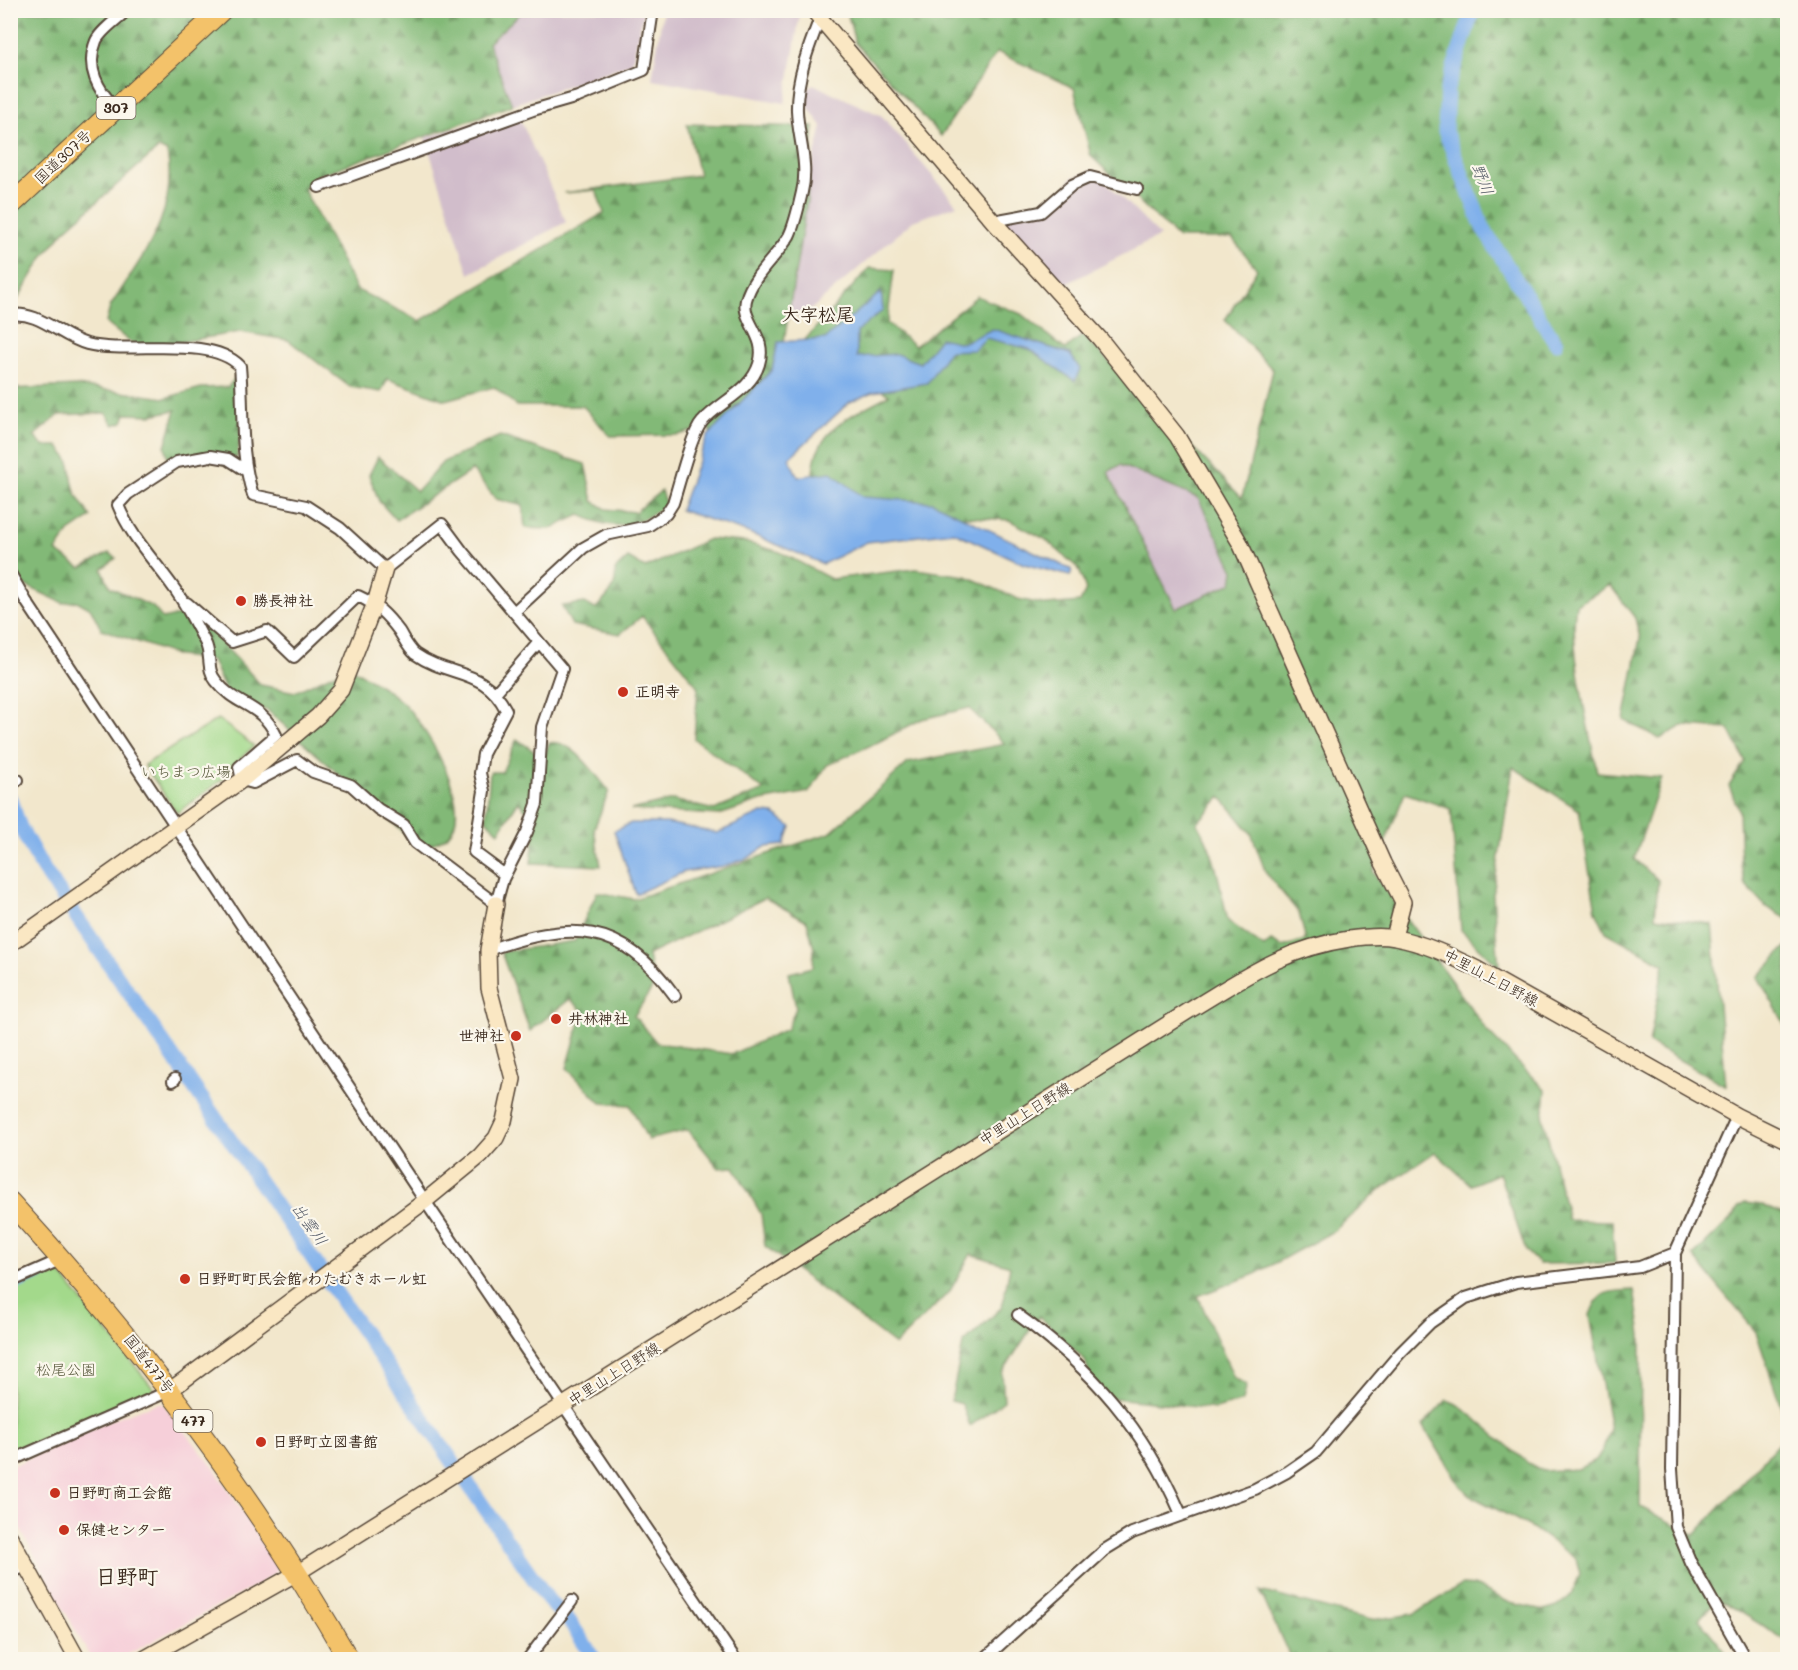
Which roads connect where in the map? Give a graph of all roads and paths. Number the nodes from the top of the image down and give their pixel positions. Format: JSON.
{"nodes":[{"id":1,"x":127,"y":10,"type":"edge"},
{"id":2,"x":222,"y":10,"type":"edge"},
{"id":3,"x":653,"y":10,"type":"edge"},
{"id":4,"x":818,"y":13,"type":"edge"},
{"id":5,"x":116,"y":109,"type":"junction"},
{"id":6,"x":319,"y":188,"type":"dead end"},
{"id":7,"x":1137,"y":189,"type":"dead end"},
{"id":8,"x":10,"y":206,"type":"edge"},
{"id":9,"x":993,"y":221,"type":"junction"},
{"id":10,"x":10,"y":315,"type":"edge"},
{"id":11,"x":244,"y":470,"type":"junction"},
{"id":12,"x":384,"y":568,"type":"junction"},
{"id":13,"x":10,"y":573,"type":"edge"},
{"id":14,"x":180,"y":597,"type":"junction"},
{"id":15,"x":375,"y":603,"type":"junction"},
{"id":16,"x":514,"y":612,"type":"junction"},
{"id":17,"x":539,"y":642,"type":"junction"},
{"id":18,"x":496,"y":692,"type":"junction"},
{"id":19,"x":242,"y":780,"type":"junction"},
{"id":20,"x":176,"y":826,"type":"junction"},
{"id":21,"x":505,"y":875,"type":"junction"},
{"id":22,"x":496,"y":904,"type":"junction"},
{"id":23,"x":1394,"y":937,"type":"junction"},
{"id":24,"x":10,"y":944,"type":"edge"},
{"id":25,"x":488,"y":950,"type":"junction"},
{"id":26,"x":675,"y":996,"type":"dead end"},
{"id":27,"x":1737,"y":1116,"type":"junction"},
{"id":28,"x":1788,"y":1141,"type":"edge"},
{"id":29,"x":425,"y":1201,"type":"junction"},
{"id":30,"x":10,"y":1202,"type":"edge"},
{"id":31,"x":1675,"y":1253,"type":"junction"},
{"id":32,"x":62,"y":1258,"type":"junction"},
{"id":33,"x":10,"y":1282,"type":"edge"},
{"id":34,"x":1018,"y":1315,"type":"dead end"},
{"id":35,"x":169,"y":1391,"type":"junction"},
{"id":36,"x":564,"y":1405,"type":"junction"},
{"id":37,"x":10,"y":1461,"type":"edge"},
{"id":38,"x":1181,"y":1514,"type":"junction"},
{"id":39,"x":10,"y":1538,"type":"edge"},
{"id":40,"x":26,"y":1565,"type":"junction"},
{"id":41,"x":297,"y":1573,"type":"junction"},
{"id":42,"x":10,"y":1574,"type":"edge"},
{"id":43,"x":572,"y":1601,"type":"dead end"},
{"id":44,"x":160,"y":1655,"type":"edge"},
{"id":45,"x":78,"y":1659,"type":"edge"},
{"id":46,"x":142,"y":1659,"type":"edge"},
{"id":47,"x":349,"y":1659,"type":"edge"},
{"id":48,"x":527,"y":1659,"type":"edge"},
{"id":49,"x":736,"y":1659,"type":"edge"},
{"id":50,"x":983,"y":1659,"type":"edge"},
{"id":51,"x":1746,"y":1659,"type":"edge"}],
"edges":[{"from":1,"to":5,"type":"street"},
{"from":2,"to":5,"type":"highway","name":"国道307号","number":"307"},
{"from":3,"to":6,"type":"street"},
{"from":4,"to":9,"type":"street"},
{"from":4,"to":16,"type":"street"},
{"from":5,"to":8,"type":"highway","name":"国道307号","number":"307"},
{"from":7,"to":9,"type":"street"},
{"from":9,"to":23,"type":"street"},
{"from":10,"to":11,"type":"street"},
{"from":11,"to":12,"type":"street"},
{"from":11,"to":14,"type":"street"},
{"from":12,"to":15,"type":"street"},
{"from":12,"to":16,"type":"street"},
{"from":13,"to":20,"type":"street"},
{"from":14,"to":15,"type":"street"},
{"from":14,"to":19,"type":"street"},
{"from":15,"to":18,"type":"street"},
{"from":15,"to":19,"type":"street"},
{"from":16,"to":17,"type":"street"},
{"from":17,"to":18,"type":"street"},
{"from":17,"to":21,"type":"street"},
{"from":18,"to":21,"type":"street"},
{"from":19,"to":20,"type":"street"},
{"from":19,"to":22,"type":"street"},
{"from":20,"to":24,"type":"street"},
{"from":20,"to":29,"type":"street"},
{"from":21,"to":22,"type":"street"},
{"from":22,"to":25,"type":"street"},
{"from":23,"to":27,"type":"street","name":"中里山上日野線"},
{"from":23,"to":36,"type":"street","name":"中里山上日野線"},
{"from":25,"to":26,"type":"street"},
{"from":25,"to":29,"type":"street"},
{"from":27,"to":28,"type":"street","name":"中里山上日野線"},
{"from":27,"to":31,"type":"street"},
{"from":29,"to":35,"type":"street"},
{"from":29,"to":36,"type":"street"},
{"from":30,"to":32,"type":"highway","name":"国道477号","number":"477"},
{"from":31,"to":38,"type":"street"},
{"from":31,"to":51,"type":"street"},
{"from":32,"to":33,"type":"street"},
{"from":32,"to":35,"type":"highway","name":"国道477号","number":"477"},
{"from":34,"to":38,"type":"street"},
{"from":35,"to":37,"type":"street"},
{"from":35,"to":41,"type":"highway","name":"国道477号","number":"477"},
{"from":36,"to":41,"type":"street","name":"中里山上日野線"},
{"from":36,"to":49,"type":"street"},
{"from":38,"to":50,"type":"street"},
{"from":39,"to":40,"type":"street"},
{"from":40,"to":42,"type":"street"},
{"from":40,"to":45,"type":"street"},
{"from":41,"to":44,"type":"street","name":"中里山上日野線"},
{"from":41,"to":47,"type":"highway","name":"国道477号","number":"477"},
{"from":43,"to":48,"type":"street"},
{"from":44,"to":46,"type":"street","name":"中里山上日野線"}]}
